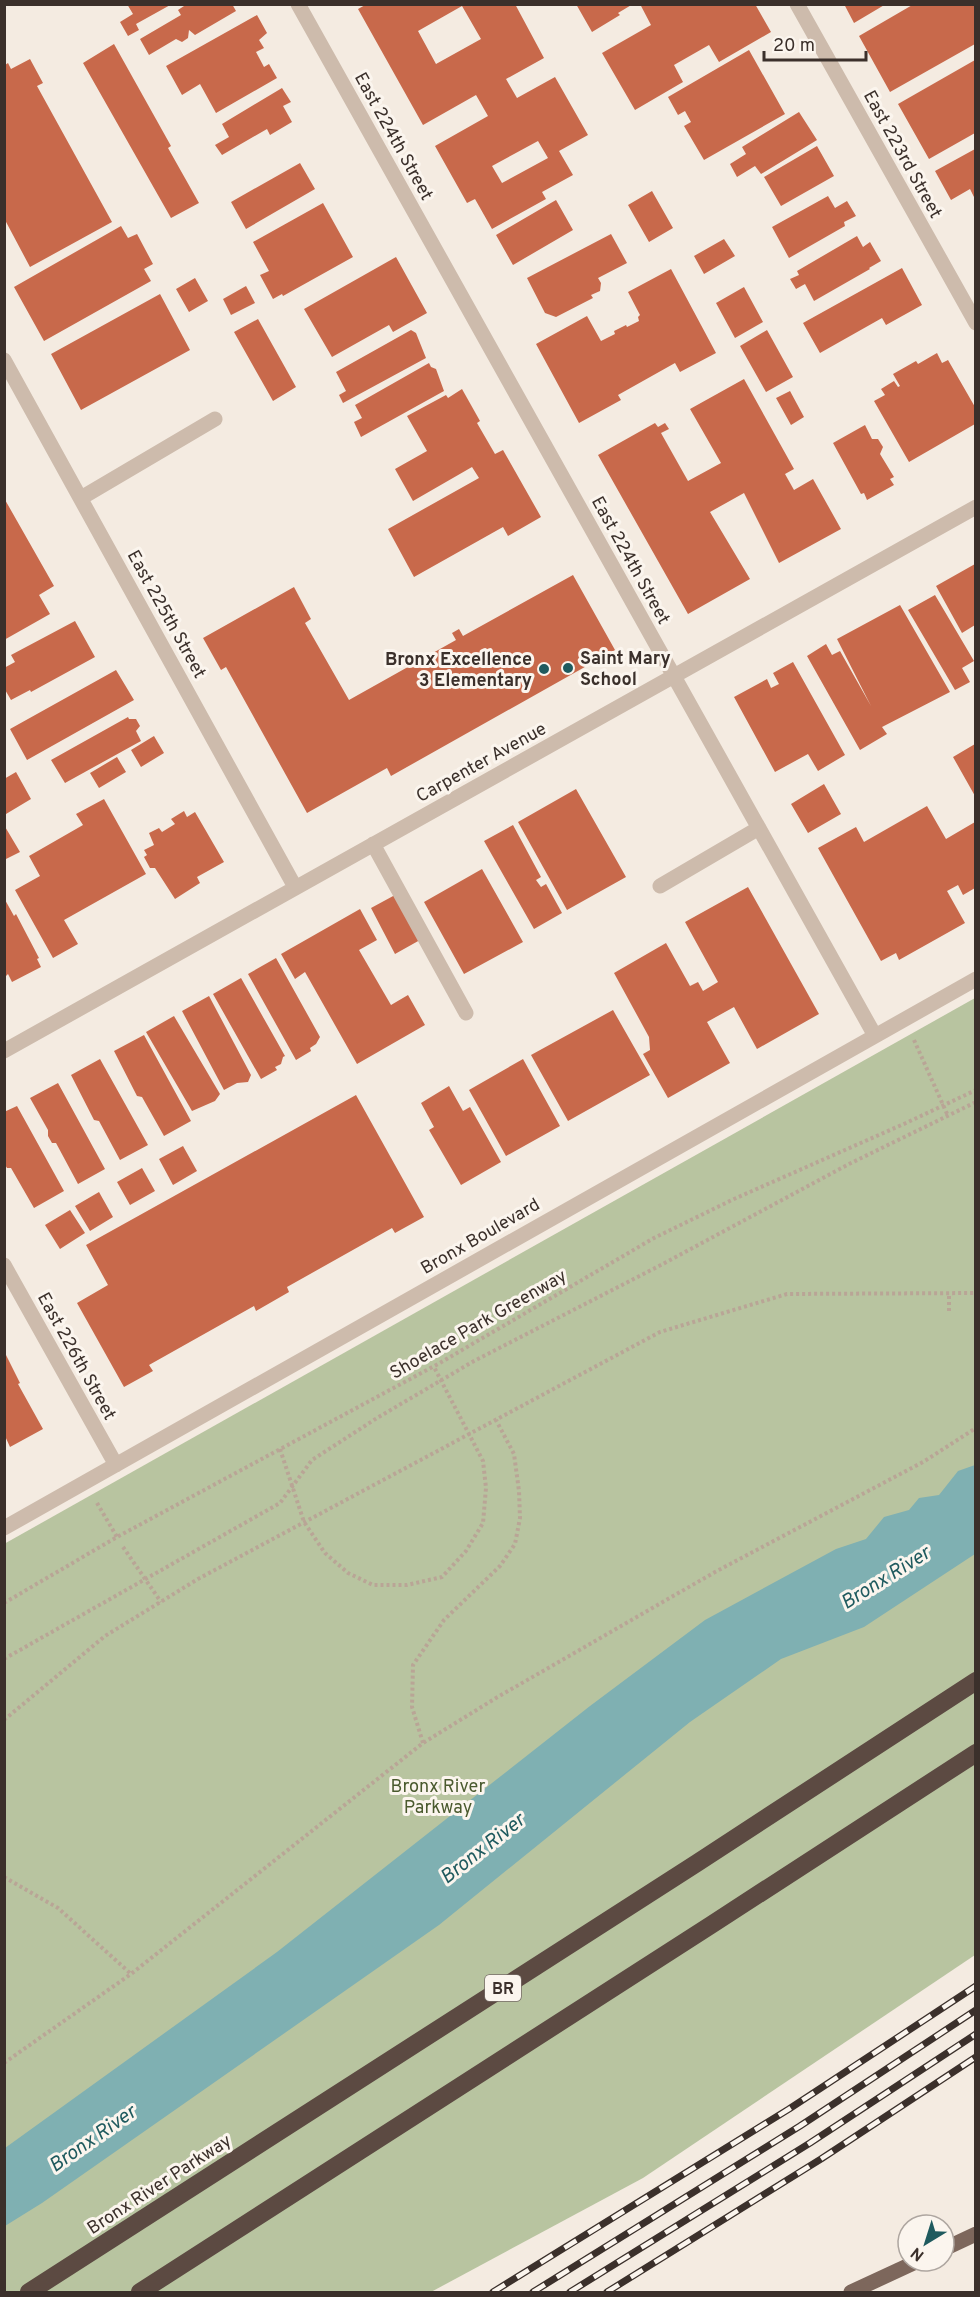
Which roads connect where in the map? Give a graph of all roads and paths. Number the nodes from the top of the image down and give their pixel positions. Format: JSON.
{"nodes":[{"id":1,"x":298,"y":4,"type":"edge"},
{"id":2,"x":797,"y":4,"type":"edge"},
{"id":3,"x":975,"y":323,"type":"edge"},
{"id":4,"x":5,"y":362,"type":"edge"},
{"id":5,"x":215,"y":419,"type":"dead end"},
{"id":6,"x":81,"y":498,"type":"junction"},
{"id":7,"x":975,"y":507,"type":"edge"},
{"id":8,"x":674,"y":676,"type":"junction"},
{"id":9,"x":759,"y":828,"type":"junction"},
{"id":10,"x":372,"y":844,"type":"junction"},
{"id":11,"x":660,"y":886,"type":"dead end"},
{"id":12,"x":295,"y":887,"type":"junction"},
{"id":13,"x":975,"y":979,"type":"edge"},
{"id":14,"x":466,"y":1013,"type":"dead end"},
{"id":15,"x":874,"y":1034,"type":"junction"},
{"id":16,"x":4,"y":1051,"type":"edge"},
{"id":17,"x":975,"y":1090,"type":"edge"},
{"id":18,"x":975,"y":1102,"type":"edge"},
{"id":19,"x":943,"y":1106,"type":"junction"},
{"id":20,"x":948,"y":1116,"type":"junction"},
{"id":21,"x":4,"y":1264,"type":"edge"},
{"id":22,"x":949,"y":1293,"type":"junction"},
{"id":23,"x":975,"y":1293,"type":"edge"},
{"id":24,"x":949,"y":1311,"type":"dead end"},
{"id":25,"x":434,"y":1367,"type":"junction"},
{"id":26,"x":441,"y":1380,"type":"junction"},
{"id":27,"x":496,"y":1420,"type":"junction"},
{"id":28,"x":975,"y":1428,"type":"edge"},
{"id":29,"x":470,"y":1434,"type":"junction"},
{"id":30,"x":280,"y":1449,"type":"junction"},
{"id":31,"x":116,"y":1465,"type":"junction"},
{"id":32,"x":293,"y":1486,"type":"junction"},
{"id":33,"x":304,"y":1522,"type":"junction"},
{"id":34,"x":4,"y":1528,"type":"edge"},
{"id":35,"x":112,"y":1529,"type":"dead end"},
{"id":36,"x":117,"y":1537,"type":"junction"},
{"id":37,"x":123,"y":1547,"type":"dead end"},
{"id":38,"x":146,"y":1580,"type":"junction"},
{"id":39,"x":161,"y":1602,"type":"junction"},
{"id":40,"x":4,"y":1603,"type":"edge"},
{"id":41,"x":4,"y":1659,"type":"edge"},
{"id":42,"x":975,"y":1681,"type":"edge"},
{"id":43,"x":4,"y":1720,"type":"edge"},
{"id":44,"x":423,"y":1743,"type":"junction"},
{"id":45,"x":975,"y":1753,"type":"edge"},
{"id":46,"x":4,"y":1876,"type":"edge"},
{"id":47,"x":131,"y":1974,"type":"junction"},
{"id":48,"x":4,"y":2063,"type":"edge"},
{"id":49,"x":975,"y":2234,"type":"edge"},
{"id":50,"x":956,"y":2243,"type":"edge"},
{"id":51,"x":896,"y":2271,"type":"edge"},
{"id":52,"x":29,"y":2292,"type":"edge"},
{"id":53,"x":140,"y":2292,"type":"edge"},
{"id":54,"x":851,"y":2292,"type":"edge"}],
"edges":[{"from":1,"to":8,"type":"street","name":"East 224th Street"},
{"from":2,"to":3,"type":"street","name":"East 223rd Street"},
{"from":4,"to":6,"type":"street","name":"East 225th Street"},
{"from":5,"to":6,"type":"street"},
{"from":6,"to":12,"type":"street","name":"East 225th Street"},
{"from":7,"to":8,"type":"street","name":"Carpenter Avenue"},
{"from":8,"to":9,"type":"street","name":"East 224th Street"},
{"from":8,"to":10,"type":"street","name":"Carpenter Avenue"},
{"from":9,"to":11,"type":"street"},
{"from":9,"to":15,"type":"street","name":"East 224th Street"},
{"from":10,"to":12,"type":"street","name":"Carpenter Avenue"},
{"from":10,"to":14,"type":"street"},
{"from":12,"to":16,"type":"street","name":"Carpenter Avenue"},
{"from":13,"to":15,"type":"street","name":"Bronx Boulevard"},
{"from":15,"to":19,"type":"path"},
{"from":15,"to":31,"type":"street","name":"Bronx Boulevard"},
{"from":17,"to":19,"type":"path","name":"Shoelace Park Greenway"},
{"from":18,"to":20,"type":"path"},
{"from":19,"to":20,"type":"path"},
{"from":19,"to":25,"type":"path","name":"Shoelace Park Greenway"},
{"from":20,"to":26,"type":"path"},
{"from":21,"to":31,"type":"street","name":"East 226th Street"},
{"from":22,"to":23,"type":"path"},
{"from":22,"to":24,"type":"path"},
{"from":22,"to":27,"type":"path"},
{"from":25,"to":26,"type":"path"},
{"from":25,"to":30,"type":"path","name":"Shoelace Park Greenway"},
{"from":26,"to":29,"type":"path"},
{"from":26,"to":32,"type":"path"},
{"from":27,"to":29,"type":"path"},
{"from":27,"to":44,"type":"path"},
{"from":28,"to":44,"type":"path"},
{"from":29,"to":33,"type":"path"},
{"from":29,"to":33,"type":"path"},
{"from":30,"to":32,"type":"path"},
{"from":30,"to":36,"type":"path","name":"Shoelace Park Greenway"},
{"from":31,"to":34,"type":"street","name":"Bronx Boulevard"},
{"from":32,"to":33,"type":"path"},
{"from":32,"to":38,"type":"path"},
{"from":33,"to":39,"type":"path"},
{"from":35,"to":36,"type":"path"},
{"from":36,"to":40,"type":"path","name":"Shoelace Park Greenway"},
{"from":37,"to":38,"type":"path"},
{"from":38,"to":39,"type":"path"},
{"from":38,"to":41,"type":"path"},
{"from":39,"to":43,"type":"path"},
{"from":42,"to":52,"type":"highway","name":"Bronx River Parkway","number":"BR"},
{"from":44,"to":47,"type":"path"},
{"from":45,"to":53,"type":"highway"},
{"from":46,"to":47,"type":"path"},
{"from":47,"to":48,"type":"path"},
{"from":49,"to":50,"type":"main road"},
{"from":51,"to":54,"type":"main road"}]}
